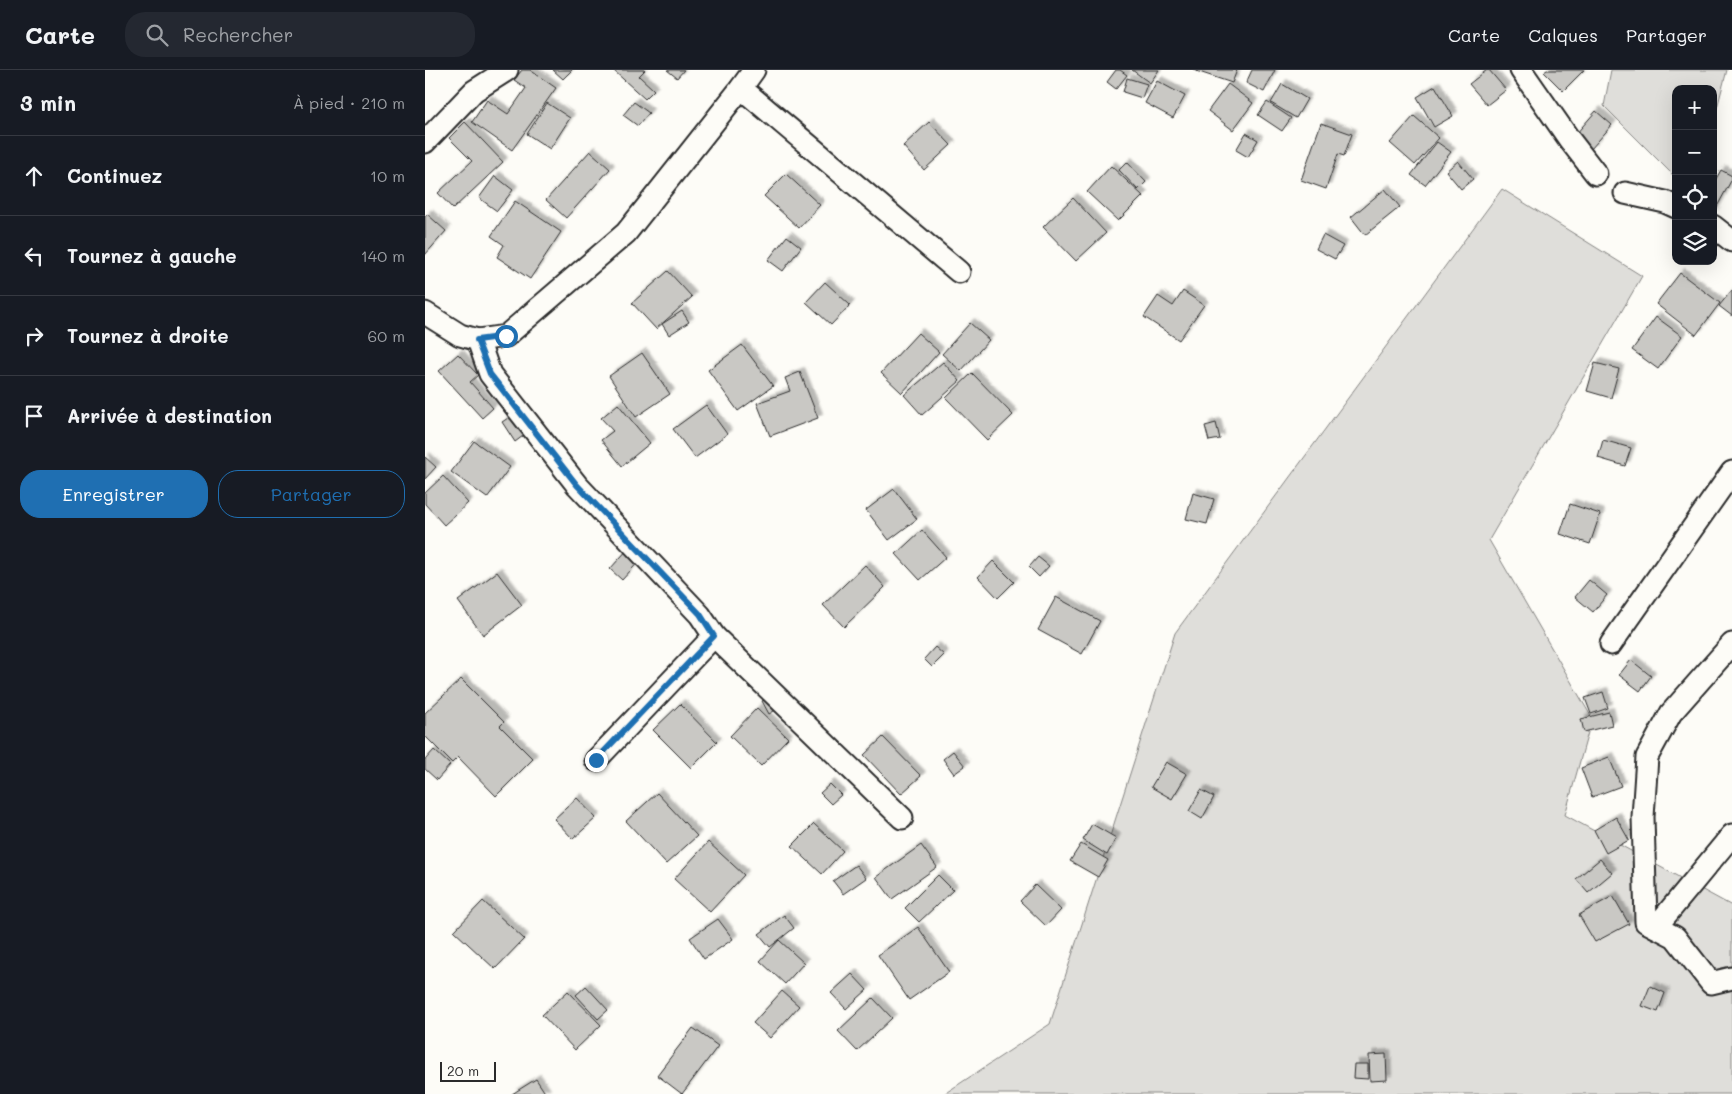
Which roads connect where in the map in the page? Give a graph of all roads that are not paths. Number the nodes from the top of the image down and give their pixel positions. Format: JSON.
{"nodes":[{"id":1,"x":507,"y":70,"type":"edge"},
{"id":2,"x":754,"y":70,"type":"edge"},
{"id":3,"x":1521,"y":70,"type":"edge"},
{"id":4,"x":741,"y":88,"type":"junction"},
{"id":5,"x":425,"y":142,"type":"edge"},
{"id":6,"x":1597,"y":174,"type":"dead end"},
{"id":7,"x":1625,"y":192,"type":"dead end"},
{"id":8,"x":1672,"y":205,"type":"edge"},
{"id":9,"x":1717,"y":229,"type":"edge"},
{"id":10,"x":1732,"y":241,"type":"edge"},
{"id":11,"x":959,"y":272,"type":"dead end"},
{"id":12,"x":425,"y":313,"type":"edge"},
{"id":13,"x":477,"y":340,"type":"junction"},
{"id":14,"x":1732,"y":472,"type":"edge"},
{"id":15,"x":714,"y":636,"type":"junction"},
{"id":16,"x":1611,"y":644,"type":"dead end"},
{"id":17,"x":1732,"y":644,"type":"edge"},
{"id":18,"x":596,"y":760,"type":"dead end"},
{"id":19,"x":902,"y":818,"type":"dead end"},
{"id":20,"x":1732,"y":835,"type":"edge"},
{"id":21,"x":1656,"y":928,"type":"junction"},
{"id":22,"x":1732,"y":978,"type":"edge"}],
"edges":[{"from":1,"to":5,"type":"street"},
{"from":2,"to":4,"type":"street"},
{"from":3,"to":6,"type":"street"},
{"from":4,"to":11,"type":"street"},
{"from":4,"to":13,"type":"street"},
{"from":7,"to":8,"type":"street"},
{"from":9,"to":10,"type":"street"},
{"from":12,"to":13,"type":"street"},
{"from":13,"to":15,"type":"street"},
{"from":14,"to":16,"type":"street"},
{"from":15,"to":18,"type":"street"},
{"from":15,"to":19,"type":"street"},
{"from":17,"to":21,"type":"street"},
{"from":20,"to":21,"type":"street"},
{"from":21,"to":22,"type":"street"}]}
